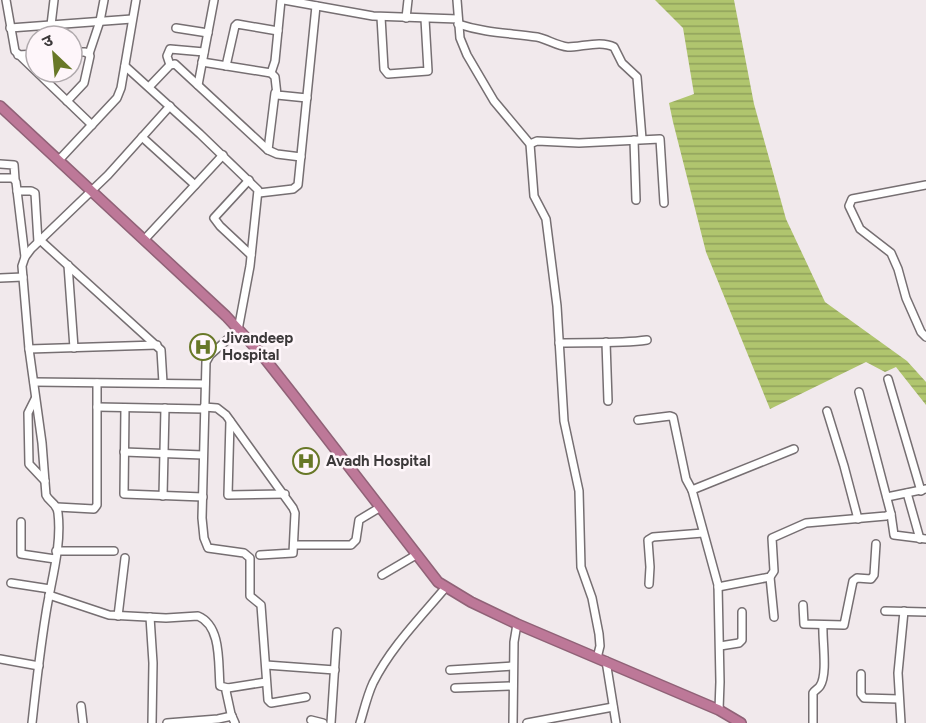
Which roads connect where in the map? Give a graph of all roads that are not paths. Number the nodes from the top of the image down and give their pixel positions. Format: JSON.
{"nodes":[{"id":1,"x":6,"y":0,"type":"edge"},
{"id":2,"x":54,"y":0,"type":"edge"},
{"id":3,"x":104,"y":0,"type":"edge"},
{"id":4,"x":136,"y":0,"type":"edge"},
{"id":5,"x":214,"y":0,"type":"edge"},
{"id":6,"x":286,"y":0,"type":"edge"},
{"id":7,"x":408,"y":0,"type":"edge"},
{"id":8,"x":457,"y":0,"type":"edge"},
{"id":9,"x":316,"y":6,"type":"junction"},
{"id":10,"x":381,"y":17,"type":"junction"},
{"id":11,"x":406,"y":18,"type":"junction"},
{"id":12,"x":132,"y":19,"type":"junction"},
{"id":13,"x":425,"y":19,"type":"junction"},
{"id":14,"x":100,"y":21,"type":"junction"},
{"id":15,"x":458,"y":22,"type":"junction"},
{"id":16,"x":51,"y":24,"type":"edge"},
{"id":17,"x":63,"y":24,"type":"edge"},
{"id":18,"x":24,"y":27,"type":"edge"},
{"id":19,"x":10,"y":28,"type":"junction"},
{"id":20,"x":176,"y":28,"type":"dead end"},
{"id":21,"x":278,"y":31,"type":"junction"},
{"id":22,"x":208,"y":33,"type":"junction"},
{"id":23,"x":84,"y":52,"type":"edge"},
{"id":24,"x":204,"y":52,"type":"junction"},
{"id":25,"x":89,"y":54,"type":"junction"},
{"id":26,"x":18,"y":55,"type":"junction"},
{"id":27,"x":24,"y":55,"type":"edge"},
{"id":28,"x":202,"y":62,"type":"junction"},
{"id":29,"x":170,"y":65,"type":"junction"},
{"id":30,"x":125,"y":66,"type":"junction"},
{"id":31,"x":226,"y":66,"type":"junction"},
{"id":32,"x":271,"y":73,"type":"junction"},
{"id":33,"x":198,"y":85,"type":"junction"},
{"id":34,"x":149,"y":87,"type":"junction"},
{"id":35,"x":275,"y":93,"type":"junction"},
{"id":36,"x":307,"y":98,"type":"junction"},
{"id":37,"x":66,"y":101,"type":"junction"},
{"id":38,"x":0,"y":106,"type":"edge"},
{"id":39,"x":170,"y":106,"type":"junction"},
{"id":40,"x":92,"y":125,"type":"junction"},
{"id":41,"x":142,"y":137,"type":"junction"},
{"id":42,"x":642,"y":139,"type":"junction"},
{"id":43,"x":634,"y":140,"type":"junction"},
{"id":44,"x":530,"y":144,"type":"junction"},
{"id":45,"x":268,"y":150,"type":"junction"},
{"id":46,"x":223,"y":155,"type":"junction"},
{"id":47,"x":301,"y":157,"type":"junction"},
{"id":48,"x":59,"y":160,"type":"junction"},
{"id":49,"x":0,"y":164,"type":"edge"},
{"id":50,"x":0,"y":178,"type":"edge"},
{"id":51,"x":15,"y":179,"type":"junction"},
{"id":52,"x":249,"y":180,"type":"junction"},
{"id":53,"x":195,"y":185,"type":"junction"},
{"id":54,"x":926,"y":185,"type":"edge"},
{"id":55,"x":91,"y":190,"type":"junction"},
{"id":56,"x":17,"y":191,"type":"junction"},
{"id":57,"x":259,"y":193,"type":"junction"},
{"id":58,"x":636,"y":200,"type":"dead end"},
{"id":59,"x":664,"y":203,"type":"dead end"},
{"id":60,"x":144,"y":240,"type":"junction"},
{"id":61,"x":39,"y":241,"type":"junction"},
{"id":62,"x":251,"y":255,"type":"junction"},
{"id":63,"x":25,"y":257,"type":"junction"},
{"id":64,"x":68,"y":265,"type":"junction"},
{"id":65,"x":23,"y":277,"type":"junction"},
{"id":66,"x":0,"y":278,"type":"edge"},
{"id":67,"x":238,"y":330,"type":"junction"},
{"id":68,"x":926,"y":337,"type":"edge"},
{"id":69,"x":646,"y":340,"type":"dead end"},
{"id":70,"x":606,"y":342,"type":"junction"},
{"id":71,"x":559,"y":343,"type":"junction"},
{"id":72,"x":157,"y":345,"type":"junction"},
{"id":73,"x":74,"y":348,"type":"junction"},
{"id":74,"x":29,"y":349,"type":"junction"},
{"id":75,"x":888,"y":379,"type":"dead end"},
{"id":76,"x":34,"y":382,"type":"junction"},
{"id":77,"x":96,"y":382,"type":"junction"},
{"id":78,"x":163,"y":383,"type":"junction"},
{"id":79,"x":205,"y":384,"type":"junction"},
{"id":80,"x":859,"y":392,"type":"dead end"},
{"id":81,"x":35,"y":398,"type":"junction"},
{"id":82,"x":608,"y":401,"type":"dead end"},
{"id":83,"x":97,"y":407,"type":"junction"},
{"id":84,"x":125,"y":408,"type":"junction"},
{"id":85,"x":165,"y":408,"type":"junction"},
{"id":86,"x":204,"y":408,"type":"junction"},
{"id":87,"x":826,"y":411,"type":"dead end"},
{"id":88,"x":638,"y":420,"type":"dead end"},
{"id":89,"x":230,"y":421,"type":"junction"},
{"id":90,"x":794,"y":449,"type":"dead end"},
{"id":91,"x":124,"y":452,"type":"junction"},
{"id":92,"x":165,"y":454,"type":"junction"},
{"id":93,"x":203,"y":455,"type":"junction"},
{"id":94,"x":45,"y":481,"type":"junction"},
{"id":95,"x":692,"y":490,"type":"junction"},
{"id":96,"x":923,"y":490,"type":"edge"},
{"id":97,"x":907,"y":493,"type":"junction"},
{"id":98,"x":285,"y":494,"type":"junction"},
{"id":99,"x":163,"y":496,"type":"junction"},
{"id":100,"x":203,"y":497,"type":"junction"},
{"id":101,"x":887,"y":497,"type":"junction"},
{"id":102,"x":57,"y":507,"type":"junction"},
{"id":103,"x":380,"y":508,"type":"junction"},
{"id":104,"x":891,"y":514,"type":"junction"},
{"id":105,"x":858,"y":519,"type":"junction"},
{"id":106,"x":21,"y":522,"type":"dead end"},
{"id":107,"x":703,"y":532,"type":"junction"},
{"id":108,"x":923,"y":539,"type":"edge"},
{"id":109,"x":876,"y":544,"type":"dead end"},
{"id":110,"x":294,"y":545,"type":"junction"},
{"id":111,"x":114,"y":551,"type":"dead end"},
{"id":112,"x":56,"y":555,"type":"junction"},
{"id":113,"x":260,"y":555,"type":"dead end"},
{"id":114,"x":416,"y":555,"type":"junction"},
{"id":115,"x":125,"y":558,"type":"dead end"},
{"id":116,"x":382,"y":575,"type":"dead end"},
{"id":117,"x":770,"y":577,"type":"junction"},
{"id":118,"x":11,"y":583,"type":"dead end"},
{"id":119,"x":649,"y":584,"type":"dead end"},
{"id":120,"x":446,"y":587,"type":"junction"},
{"id":121,"x":718,"y":587,"type":"junction"},
{"id":122,"x":49,"y":592,"type":"junction"},
{"id":123,"x":803,"y":605,"type":"dead end"},
{"id":124,"x":885,"y":611,"type":"dead end"},
{"id":125,"x":904,"y":611,"type":"junction"},
{"id":126,"x":742,"y":612,"type":"dead end"},
{"id":127,"x":926,"y":612,"type":"edge"},
{"id":128,"x":118,"y":616,"type":"junction"},
{"id":129,"x":150,"y":617,"type":"junction"},
{"id":130,"x":774,"y":617,"type":"dead end"},
{"id":131,"x":517,"y":624,"type":"junction"},
{"id":132,"x":823,"y":625,"type":"junction"},
{"id":133,"x":337,"y":632,"type":"dead end"},
{"id":134,"x":720,"y":646,"type":"junction"},
{"id":135,"x":0,"y":659,"type":"edge"},
{"id":136,"x":602,"y":660,"type":"junction"},
{"id":137,"x":266,"y":665,"type":"junction"},
{"id":138,"x":39,"y":666,"type":"junction"},
{"id":139,"x":513,"y":666,"type":"junction"},
{"id":140,"x":335,"y":670,"type":"junction"},
{"id":141,"x":450,"y":670,"type":"dead end"},
{"id":142,"x":861,"y":674,"type":"dead end"},
{"id":143,"x":266,"y":682,"type":"junction"},
{"id":144,"x":513,"y":686,"type":"junction"},
{"id":145,"x":228,"y":688,"type":"junction"},
{"id":146,"x":455,"y":688,"type":"dead end"},
{"id":147,"x":306,"y":697,"type":"dead end"},
{"id":148,"x":899,"y":699,"type":"junction"},
{"id":149,"x":81,"y":706,"type":"dead end"},
{"id":150,"x":614,"y":706,"type":"junction"},
{"id":151,"x":718,"y":710,"type":"junction"},
{"id":152,"x":233,"y":720,"type":"edge"},
{"id":153,"x":311,"y":720,"type":"dead end"},
{"id":154,"x":32,"y":723,"type":"edge"},
{"id":155,"x":83,"y":723,"type":"edge"},
{"id":156,"x":152,"y":723,"type":"edge"},
{"id":157,"x":167,"y":723,"type":"edge"},
{"id":158,"x":323,"y":723,"type":"edge"},
{"id":159,"x":331,"y":723,"type":"edge"},
{"id":160,"x":360,"y":723,"type":"edge"},
{"id":161,"x":513,"y":723,"type":"edge"},
{"id":162,"x":527,"y":723,"type":"edge"},
{"id":163,"x":616,"y":723,"type":"edge"},
{"id":164,"x":741,"y":723,"type":"edge"},
{"id":165,"x":813,"y":723,"type":"edge"},
{"id":166,"x":901,"y":723,"type":"edge"}],
"edges":[{"from":1,"to":19,"type":"street"},
{"from":2,"to":16,"type":"street"},
{"from":3,"to":14,"type":"street"},
{"from":4,"to":12,"type":"street"},
{"from":5,"to":22,"type":"street"},
{"from":6,"to":9,"type":"street"},
{"from":6,"to":21,"type":"street"},
{"from":7,"to":11,"type":"street"},
{"from":8,"to":15,"type":"street"},
{"from":9,"to":10,"type":"street"},
{"from":9,"to":36,"type":"street"},
{"from":10,"to":11,"type":"street"},
{"from":10,"to":13,"type":"street"},
{"from":11,"to":13,"type":"street"},
{"from":12,"to":14,"type":"street"},
{"from":12,"to":30,"type":"street"},
{"from":13,"to":15,"type":"street"},
{"from":14,"to":17,"type":"street"},
{"from":14,"to":25,"type":"street"},
{"from":15,"to":42,"type":"street"},
{"from":15,"to":44,"type":"street"},
{"from":18,"to":19,"type":"street"},
{"from":19,"to":26,"type":"street"},
{"from":20,"to":22,"type":"street"},
{"from":21,"to":31,"type":"street"},
{"from":21,"to":32,"type":"street"},
{"from":22,"to":24,"type":"street"},
{"from":23,"to":25,"type":"street"},
{"from":24,"to":28,"type":"street"},
{"from":24,"to":29,"type":"street"},
{"from":25,"to":37,"type":"street"},
{"from":26,"to":27,"type":"street"},
{"from":26,"to":37,"type":"street"},
{"from":28,"to":31,"type":"street"},
{"from":28,"to":33,"type":"street"},
{"from":29,"to":33,"type":"street"},
{"from":29,"to":34,"type":"street"},
{"from":30,"to":34,"type":"street"},
{"from":30,"to":40,"type":"street"},
{"from":31,"to":32,"type":"street"},
{"from":32,"to":35,"type":"street"},
{"from":33,"to":45,"type":"street"},
{"from":34,"to":39,"type":"street"},
{"from":35,"to":36,"type":"street"},
{"from":35,"to":45,"type":"street"},
{"from":36,"to":47,"type":"street"},
{"from":37,"to":40,"type":"street"},
{"from":38,"to":48,"type":"highway"},
{"from":39,"to":41,"type":"street"},
{"from":39,"to":46,"type":"street"},
{"from":40,"to":48,"type":"street"},
{"from":41,"to":53,"type":"street"},
{"from":41,"to":55,"type":"street"},
{"from":42,"to":43,"type":"street"},
{"from":42,"to":59,"type":"street"},
{"from":43,"to":44,"type":"street"},
{"from":43,"to":58,"type":"street"},
{"from":44,"to":71,"type":"street"},
{"from":45,"to":47,"type":"street"},
{"from":46,"to":52,"type":"street"},
{"from":46,"to":53,"type":"street"},
{"from":47,"to":57,"type":"street"},
{"from":48,"to":55,"type":"highway"},
{"from":49,"to":51,"type":"street"},
{"from":50,"to":51,"type":"street"},
{"from":51,"to":56,"type":"street"},
{"from":52,"to":57,"type":"street"},
{"from":52,"to":62,"type":"street"},
{"from":53,"to":60,"type":"street"},
{"from":54,"to":68,"type":"street"},
{"from":55,"to":60,"type":"highway"},
{"from":55,"to":61,"type":"street"},
{"from":56,"to":61,"type":"street"},
{"from":56,"to":63,"type":"street"},
{"from":57,"to":62,"type":"street"},
{"from":60,"to":67,"type":"highway"},
{"from":61,"to":63,"type":"street"},
{"from":61,"to":64,"type":"street"},
{"from":62,"to":67,"type":"street"},
{"from":63,"to":65,"type":"street"},
{"from":64,"to":72,"type":"street"},
{"from":64,"to":73,"type":"street"},
{"from":65,"to":66,"type":"street"},
{"from":65,"to":74,"type":"street"},
{"from":67,"to":79,"type":"street"},
{"from":67,"to":103,"type":"highway"},
{"from":69,"to":70,"type":"street"},
{"from":70,"to":71,"type":"street"},
{"from":70,"to":82,"type":"street"},
{"from":71,"to":136,"type":"street"},
{"from":72,"to":73,"type":"street"},
{"from":72,"to":78,"type":"street"},
{"from":73,"to":74,"type":"street"},
{"from":74,"to":76,"type":"street"},
{"from":75,"to":96,"type":"street"},
{"from":76,"to":77,"type":"street"},
{"from":76,"to":81,"type":"street"},
{"from":77,"to":78,"type":"street"},
{"from":77,"to":83,"type":"street"},
{"from":78,"to":79,"type":"street"},
{"from":79,"to":86,"type":"street"},
{"from":80,"to":101,"type":"street"},
{"from":81,"to":94,"type":"street"},
{"from":81,"to":94,"type":"street"},
{"from":83,"to":84,"type":"street"},
{"from":83,"to":102,"type":"street"},
{"from":84,"to":85,"type":"street"},
{"from":84,"to":91,"type":"street"},
{"from":85,"to":86,"type":"street"},
{"from":85,"to":92,"type":"street"},
{"from":86,"to":89,"type":"street"},
{"from":86,"to":93,"type":"street"},
{"from":87,"to":105,"type":"street"},
{"from":88,"to":95,"type":"street"},
{"from":89,"to":98,"type":"street"},
{"from":89,"to":98,"type":"street"},
{"from":90,"to":95,"type":"street"},
{"from":91,"to":92,"type":"street"},
{"from":91,"to":99,"type":"street"},
{"from":92,"to":93,"type":"street"},
{"from":92,"to":99,"type":"street"},
{"from":93,"to":100,"type":"street"},
{"from":94,"to":102,"type":"street"},
{"from":95,"to":107,"type":"street"},
{"from":96,"to":97,"type":"street"},
{"from":97,"to":101,"type":"street"},
{"from":97,"to":108,"type":"street"},
{"from":98,"to":110,"type":"street"},
{"from":99,"to":100,"type":"street"},
{"from":100,"to":137,"type":"street"},
{"from":101,"to":104,"type":"street"},
{"from":102,"to":112,"type":"street"},
{"from":103,"to":110,"type":"street"},
{"from":103,"to":114,"type":"highway"},
{"from":104,"to":105,"type":"street"},
{"from":104,"to":108,"type":"street"},
{"from":105,"to":117,"type":"street"},
{"from":106,"to":112,"type":"street"},
{"from":107,"to":119,"type":"street"},
{"from":107,"to":121,"type":"street"},
{"from":109,"to":132,"type":"street"},
{"from":110,"to":113,"type":"street"},
{"from":111,"to":112,"type":"street"},
{"from":112,"to":122,"type":"street"},
{"from":114,"to":116,"type":"street"},
{"from":114,"to":120,"type":"highway"},
{"from":115,"to":128,"type":"street"},
{"from":117,"to":121,"type":"street"},
{"from":117,"to":130,"type":"street"},
{"from":118,"to":122,"type":"street"},
{"from":120,"to":131,"type":"highway"},
{"from":120,"to":160,"type":"street"},
{"from":121,"to":134,"type":"street"},
{"from":122,"to":128,"type":"street"},
{"from":122,"to":138,"type":"street"},
{"from":123,"to":132,"type":"street"},
{"from":124,"to":125,"type":"street"},
{"from":125,"to":127,"type":"street"},
{"from":125,"to":148,"type":"street"},
{"from":126,"to":134,"type":"street"},
{"from":128,"to":129,"type":"street"},
{"from":129,"to":145,"type":"street"},
{"from":129,"to":156,"type":"street"},
{"from":131,"to":136,"type":"highway"},
{"from":131,"to":139,"type":"street"},
{"from":132,"to":165,"type":"street"},
{"from":133,"to":140,"type":"street"},
{"from":134,"to":151,"type":"street"},
{"from":135,"to":138,"type":"street"},
{"from":136,"to":150,"type":"street"},
{"from":136,"to":151,"type":"highway"},
{"from":137,"to":140,"type":"street"},
{"from":137,"to":143,"type":"street"},
{"from":138,"to":154,"type":"street"},
{"from":139,"to":141,"type":"street"},
{"from":139,"to":144,"type":"street"},
{"from":140,"to":159,"type":"street"},
{"from":142,"to":148,"type":"street"},
{"from":143,"to":145,"type":"street"},
{"from":143,"to":147,"type":"street"},
{"from":144,"to":146,"type":"street"},
{"from":144,"to":161,"type":"street"},
{"from":145,"to":152,"type":"street"},
{"from":148,"to":166,"type":"street"},
{"from":149,"to":155,"type":"street"},
{"from":150,"to":162,"type":"street"},
{"from":150,"to":163,"type":"street"},
{"from":151,"to":164,"type":"highway"},
{"from":152,"to":157,"type":"street"},
{"from":153,"to":158,"type":"street"}]}
